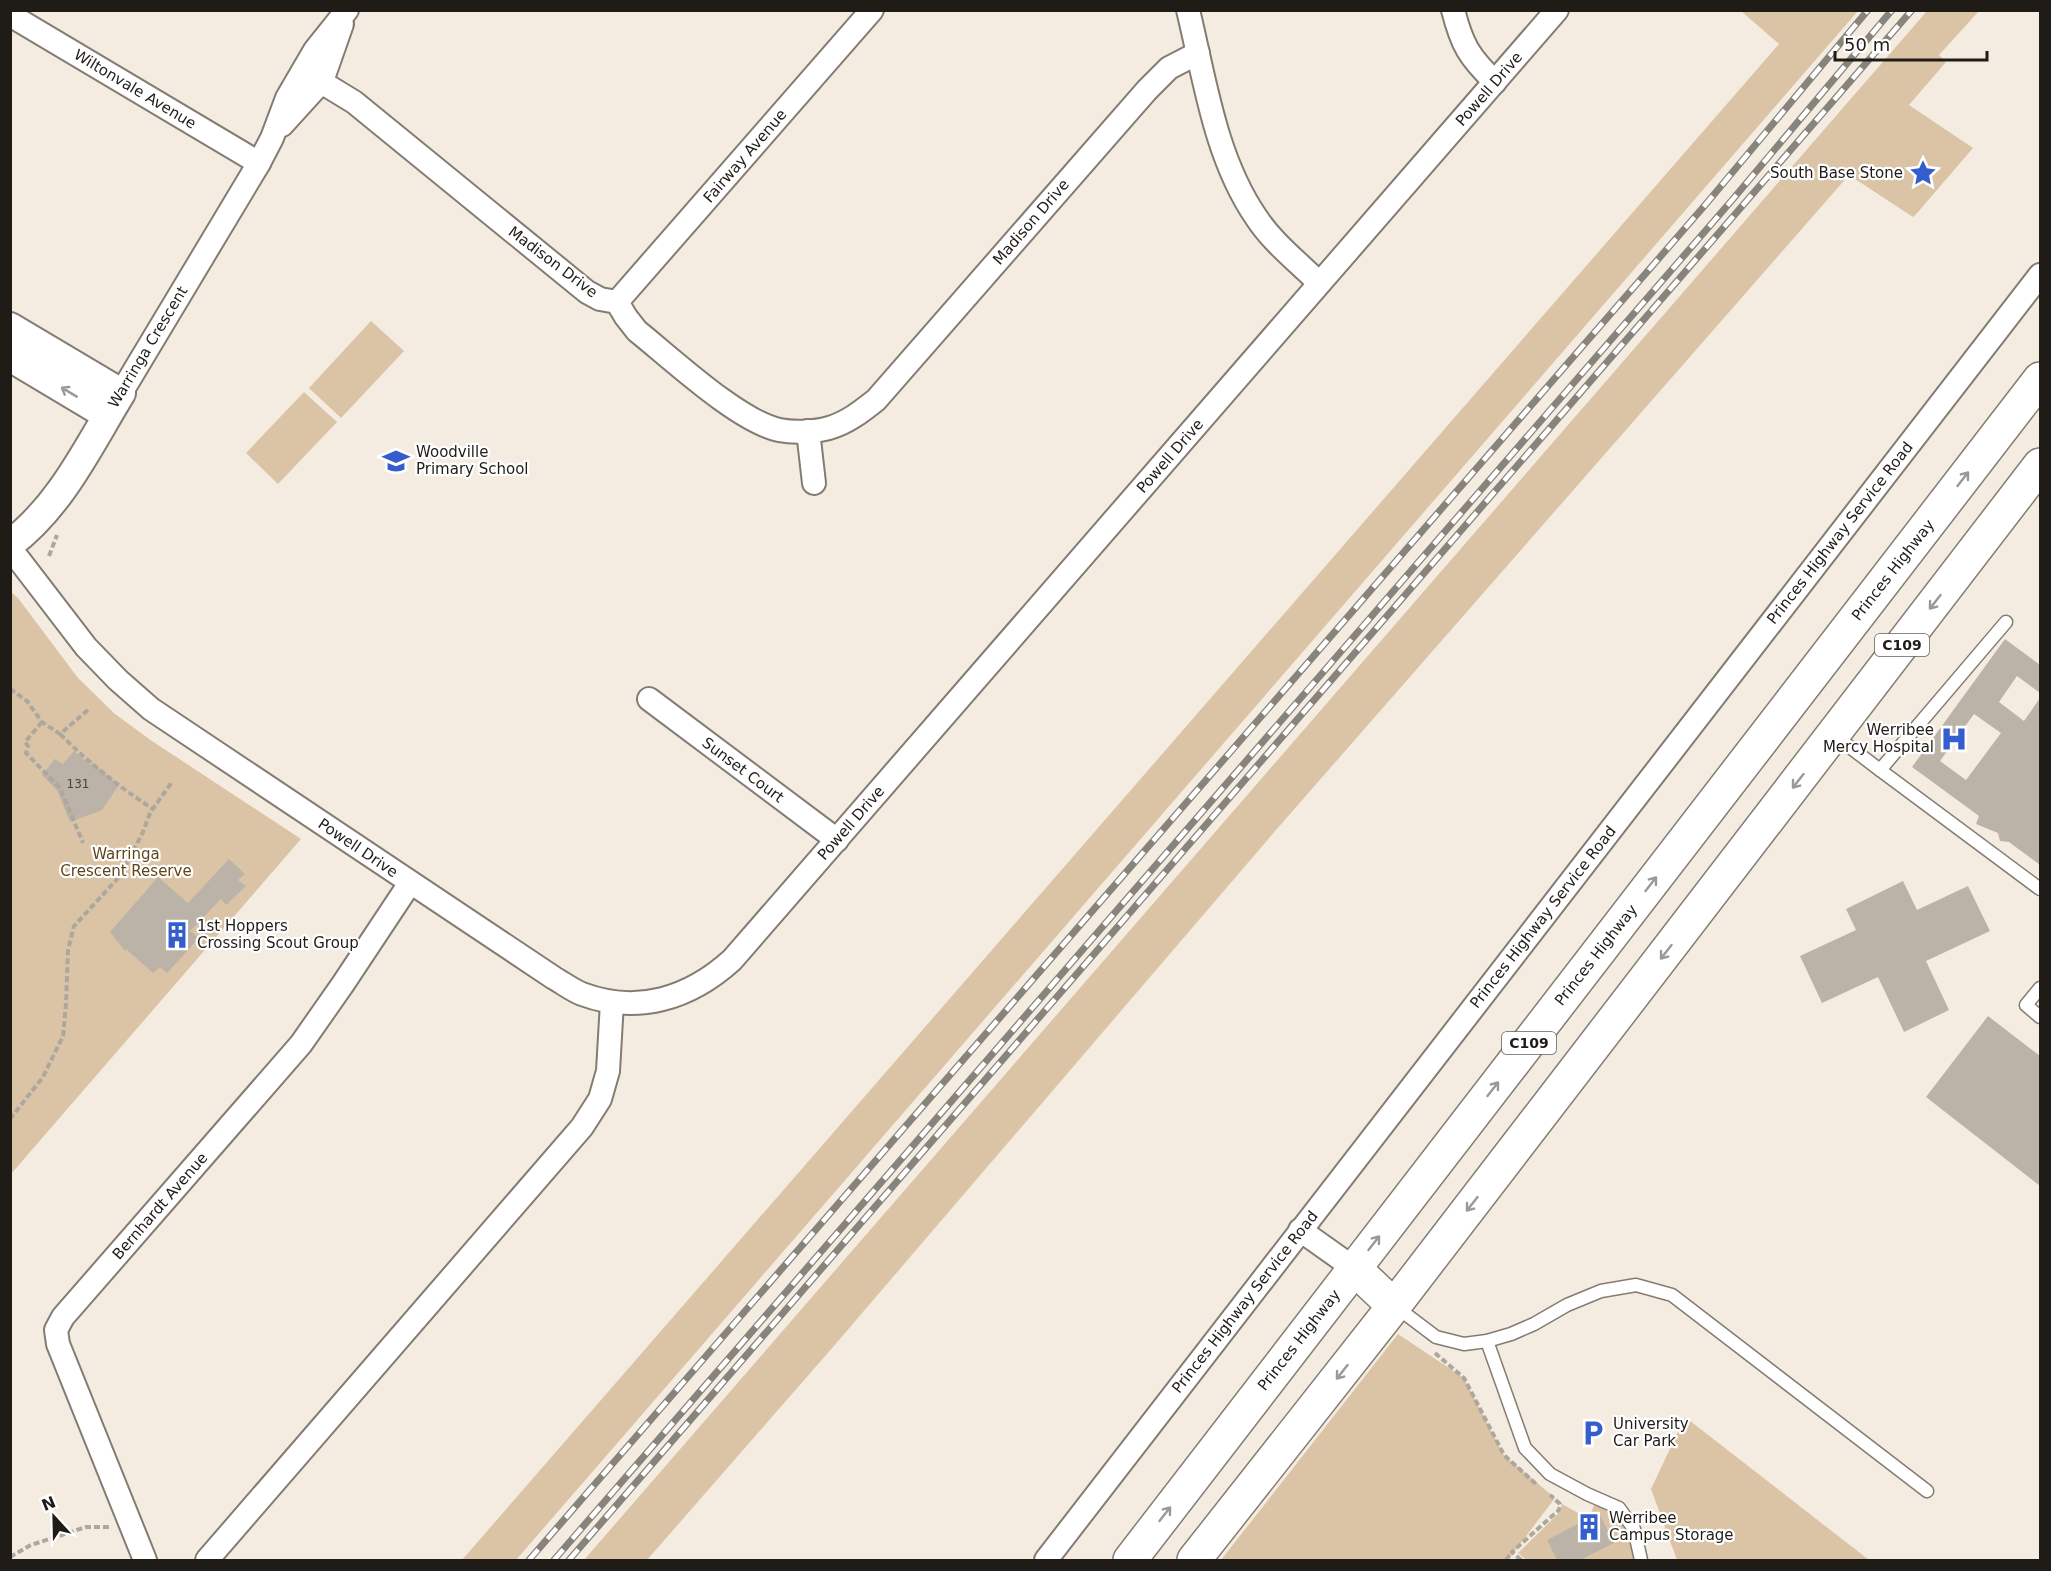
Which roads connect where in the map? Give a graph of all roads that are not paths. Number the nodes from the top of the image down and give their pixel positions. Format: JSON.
{"nodes":[{"id":1,"x":347,"y":10,"type":"edge"},
{"id":2,"x":872,"y":10,"type":"edge"},
{"id":3,"x":1188,"y":10,"type":"edge"},
{"id":4,"x":1454,"y":10,"type":"edge"},
{"id":5,"x":1557,"y":10,"type":"edge"},
{"id":6,"x":10,"y":15,"type":"edge"},
{"id":7,"x":1198,"y":54,"type":"junction"},
{"id":8,"x":313,"y":76,"type":"junction"},
{"id":9,"x":1495,"y":82,"type":"junction"},
{"id":10,"x":259,"y":163,"type":"junction"},
{"id":11,"x":2040,"y":275,"type":"edge"},
{"id":12,"x":1319,"y":283,"type":"junction"},
{"id":13,"x":617,"y":302,"type":"junction"},
{"id":14,"x":2032,"y":302,"type":"edge"},
{"id":15,"x":10,"y":327,"type":"edge"},
{"id":16,"x":10,"y":357,"type":"edge"},
{"id":17,"x":2040,"y":379,"type":"edge"},
{"id":18,"x":114,"y":404,"type":"junction"},
{"id":19,"x":808,"y":431,"type":"junction"},
{"id":20,"x":2040,"y":465,"type":"edge"},
{"id":21,"x":814,"y":483,"type":"dead end"},
{"id":22,"x":1928,"y":525,"type":"junction"},
{"id":23,"x":10,"y":546,"type":"edge"},
{"id":24,"x":1971,"y":555,"type":"junction"},
{"id":25,"x":2006,"y":622,"type":"dead end"},
{"id":26,"x":649,"y":699,"type":"dead end"},
{"id":27,"x":1833,"y":735,"type":"junction"},
{"id":28,"x":1880,"y":770,"type":"junction"},
{"id":29,"x":837,"y":840,"type":"junction"},
{"id":30,"x":410,"y":882,"type":"junction"},
{"id":31,"x":2040,"y":889,"type":"edge"},
{"id":32,"x":2040,"y":988,"type":"edge"},
{"id":33,"x":612,"y":1002,"type":"junction"},
{"id":34,"x":2040,"y":1017,"type":"edge"},
{"id":35,"x":1300,"y":1230,"type":"junction"},
{"id":36,"x":1355,"y":1269,"type":"junction"},
{"id":37,"x":1394,"y":1306,"type":"junction"},
{"id":38,"x":1487,"y":1341,"type":"junction"},
{"id":39,"x":1927,"y":1491,"type":"dead end"},
{"id":40,"x":145,"y":1560,"type":"edge"},
{"id":41,"x":207,"y":1560,"type":"edge"},
{"id":42,"x":1046,"y":1560,"type":"edge"},
{"id":43,"x":1130,"y":1560,"type":"edge"},
{"id":44,"x":1194,"y":1560,"type":"edge"},
{"id":45,"x":1641,"y":1560,"type":"edge"}],
"edges":[{"from":1,"to":8,"type":"street","name":"Warringa Crescent"},
{"from":2,"to":13,"type":"street","name":"Fairway Avenue"},
{"from":3,"to":7,"type":"street"},
{"from":4,"to":9,"type":"street"},
{"from":5,"to":9,"type":"street","name":"Powell Drive"},
{"from":6,"to":10,"type":"street","name":"Wiltonvale Avenue"},
{"from":7,"to":12,"type":"street"},
{"from":7,"to":19,"type":"street","name":"Madison Drive"},
{"from":8,"to":10,"type":"street","name":"Warringa Crescent"},
{"from":8,"to":13,"type":"street","name":"Madison Drive"},
{"from":9,"to":12,"type":"street","name":"Powell Drive"},
{"from":10,"to":18,"type":"street","name":"Warringa Crescent"},
{"from":11,"to":14,"type":"street","name":"Princes Highway Service Road"},
{"from":12,"to":29,"type":"street","name":"Powell Drive"},
{"from":13,"to":19,"type":"street","name":"Madison Drive"},
{"from":14,"to":35,"type":"street","name":"Princes Highway Service Road"},
{"from":15,"to":18,"type":"street"},
{"from":18,"to":16,"type":"street","one_way":true},
{"from":22,"to":17,"type":"highway","name":"Princes Highway","number":"C109","one_way":true},
{"from":18,"to":23,"type":"street","name":"Warringa Crescent"},
{"from":19,"to":21,"type":"street"},
{"from":20,"to":24,"type":"highway","number":"C109"},
{"from":22,"to":24,"type":"highway"},
{"from":36,"to":22,"type":"highway","name":"Princes Highway","number":"C109","one_way":true},
{"from":23,"to":30,"type":"street","name":"Powell Drive"},
{"from":24,"to":27,"type":"highway","number":"C109","one_way":true},
{"from":25,"to":28,"type":"lane"},
{"from":26,"to":29,"type":"street","name":"Sunset Court"},
{"from":27,"to":28,"type":"lane"},
{"from":27,"to":37,"type":"highway","number":"C109","one_way":true},
{"from":28,"to":31,"type":"lane"},
{"from":29,"to":33,"type":"street","name":"Powell Drive"},
{"from":30,"to":33,"type":"street","name":"Powell Drive"},
{"from":30,"to":40,"type":"street","name":"Bernhardt Avenue"},
{"from":32,"to":34,"type":"lane"},
{"from":33,"to":41,"type":"street"},
{"from":35,"to":36,"type":"street"},
{"from":35,"to":42,"type":"street","name":"Princes Highway Service Road"},
{"from":36,"to":37,"type":"highway"},
{"from":43,"to":36,"type":"highway","name":"Princes Highway","number":"C109","one_way":true},
{"from":37,"to":38,"type":"lane"},
{"from":37,"to":44,"type":"highway","number":"C109","one_way":true},
{"from":38,"to":39,"type":"lane"},
{"from":38,"to":45,"type":"lane"}]}
